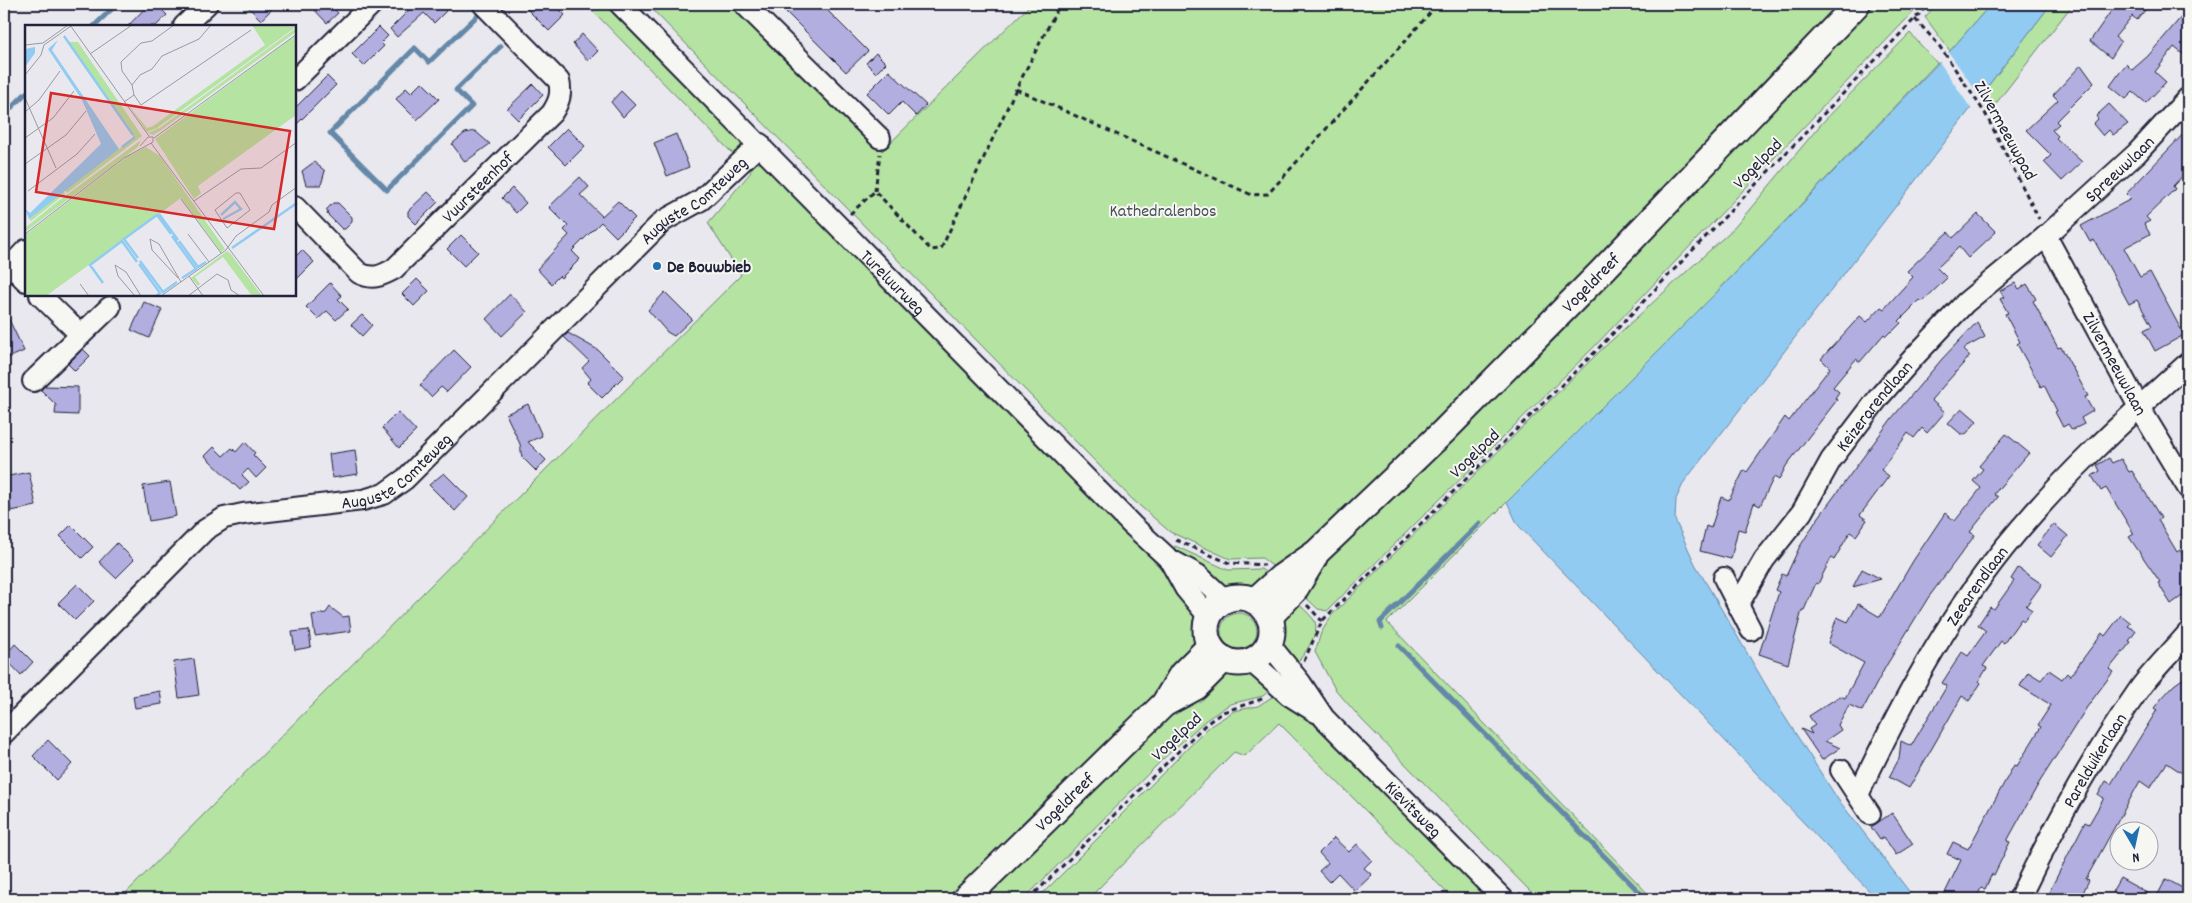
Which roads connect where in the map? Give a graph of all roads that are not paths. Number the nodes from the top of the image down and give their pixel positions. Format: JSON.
{"nodes":[{"id":1,"x":207,"y":4,"type":"edge"},
{"id":2,"x":372,"y":4,"type":"edge"},
{"id":3,"x":483,"y":4,"type":"edge"},
{"id":4,"x":620,"y":4,"type":"edge"},
{"id":5,"x":744,"y":4,"type":"edge"},
{"id":6,"x":1857,"y":4,"type":"edge"},
{"id":7,"x":185,"y":25,"type":"edge"},
{"id":8,"x":296,"y":79,"type":"edge"},
{"id":9,"x":2188,"y":98,"type":"edge"},
{"id":10,"x":880,"y":138,"type":"road end"},
{"id":11,"x":760,"y":144,"type":"junction"},
{"id":12,"x":296,"y":208,"type":"edge"},
{"id":13,"x":2046,"y":236,"type":"junction"},
{"id":14,"x":25,"y":251,"type":"edge"},
{"id":15,"x":7,"y":270,"type":"edge"},
{"id":16,"x":25,"y":280,"type":"edge"},
{"id":17,"x":41,"y":296,"type":"edge"},
{"id":18,"x":110,"y":307,"type":"dead end"},
{"id":19,"x":81,"y":335,"type":"junction"},
{"id":20,"x":2188,"y":363,"type":"edge"},
{"id":21,"x":33,"y":381,"type":"dead end"},
{"id":22,"x":2139,"y":407,"type":"junction"},
{"id":23,"x":2188,"y":488,"type":"edge"},
{"id":24,"x":1724,"y":578,"type":"dead end"},
{"id":25,"x":1738,"y":605,"type":"junction"},
{"id":26,"x":1217,"y":608,"type":"junction"},
{"id":27,"x":1262,"y":609,"type":"junction"},
{"id":28,"x":1751,"y":630,"type":"dead end"},
{"id":29,"x":2188,"y":633,"type":"edge"},
{"id":30,"x":1269,"y":644,"type":"junction"},
{"id":31,"x":1217,"y":653,"type":"junction"},
{"id":32,"x":1251,"y":661,"type":"junction"},
{"id":33,"x":1287,"y":680,"type":"junction"},
{"id":34,"x":4,"y":733,"type":"edge"},
{"id":35,"x":1842,"y":770,"type":"dead end"},
{"id":36,"x":1858,"y":795,"type":"junction"},
{"id":37,"x":1870,"y":814,"type":"dead end"},
{"id":38,"x":965,"y":899,"type":"edge"},
{"id":39,"x":1503,"y":899,"type":"edge"},
{"id":40,"x":2019,"y":899,"type":"edge"}],
"edges":[{"from":1,"to":7,"type":"street"},
{"from":2,"to":8,"type":"street"},
{"from":3,"to":12,"type":"street","name":"Vuursteenhof"},
{"from":4,"to":11,"type":"street","name":"Tureluurweg"},
{"from":5,"to":10,"type":"street"},
{"from":6,"to":27,"type":"main road","name":"Vogeldreef"},
{"from":9,"to":13,"type":"street","name":"Spreeuwlaan"},
{"from":11,"to":26,"type":"street","name":"Tureluurweg"},
{"from":11,"to":34,"type":"street","name":"Auguste Comteweg"},
{"from":13,"to":22,"type":"street","name":"Zilvermeeuwlaan"},
{"from":13,"to":25,"type":"street","name":"Keizerarendlaan"},
{"from":14,"to":15,"type":"street"},
{"from":15,"to":16,"type":"street"},
{"from":17,"to":19,"type":"street"},
{"from":18,"to":19,"type":"street"},
{"from":19,"to":21,"type":"street"},
{"from":20,"to":22,"type":"street","name":"Zeearendlaan"},
{"from":22,"to":23,"type":"street","name":"Zilvermeeuwlaan"},
{"from":22,"to":36,"type":"street","name":"Zeearendlaan"},
{"from":24,"to":25,"type":"street"},
{"from":25,"to":28,"type":"street"},
{"from":26,"to":27,"type":"main road"},
{"from":26,"to":31,"type":"main road"},
{"from":27,"to":30,"type":"main road"},
{"from":29,"to":40,"type":"street","name":"Parelduikerlaan"},
{"from":30,"to":32,"type":"main road"},
{"from":30,"to":33,"type":"street","name":"Kievitsweg"},
{"from":31,"to":32,"type":"main road"},
{"from":31,"to":38,"type":"main road","name":"Vogeldreef"},
{"from":32,"to":33,"type":"street","name":"Kievitsweg"},
{"from":33,"to":39,"type":"street","name":"Kievitsweg"},
{"from":35,"to":36,"type":"street"},
{"from":36,"to":37,"type":"street"}]}
